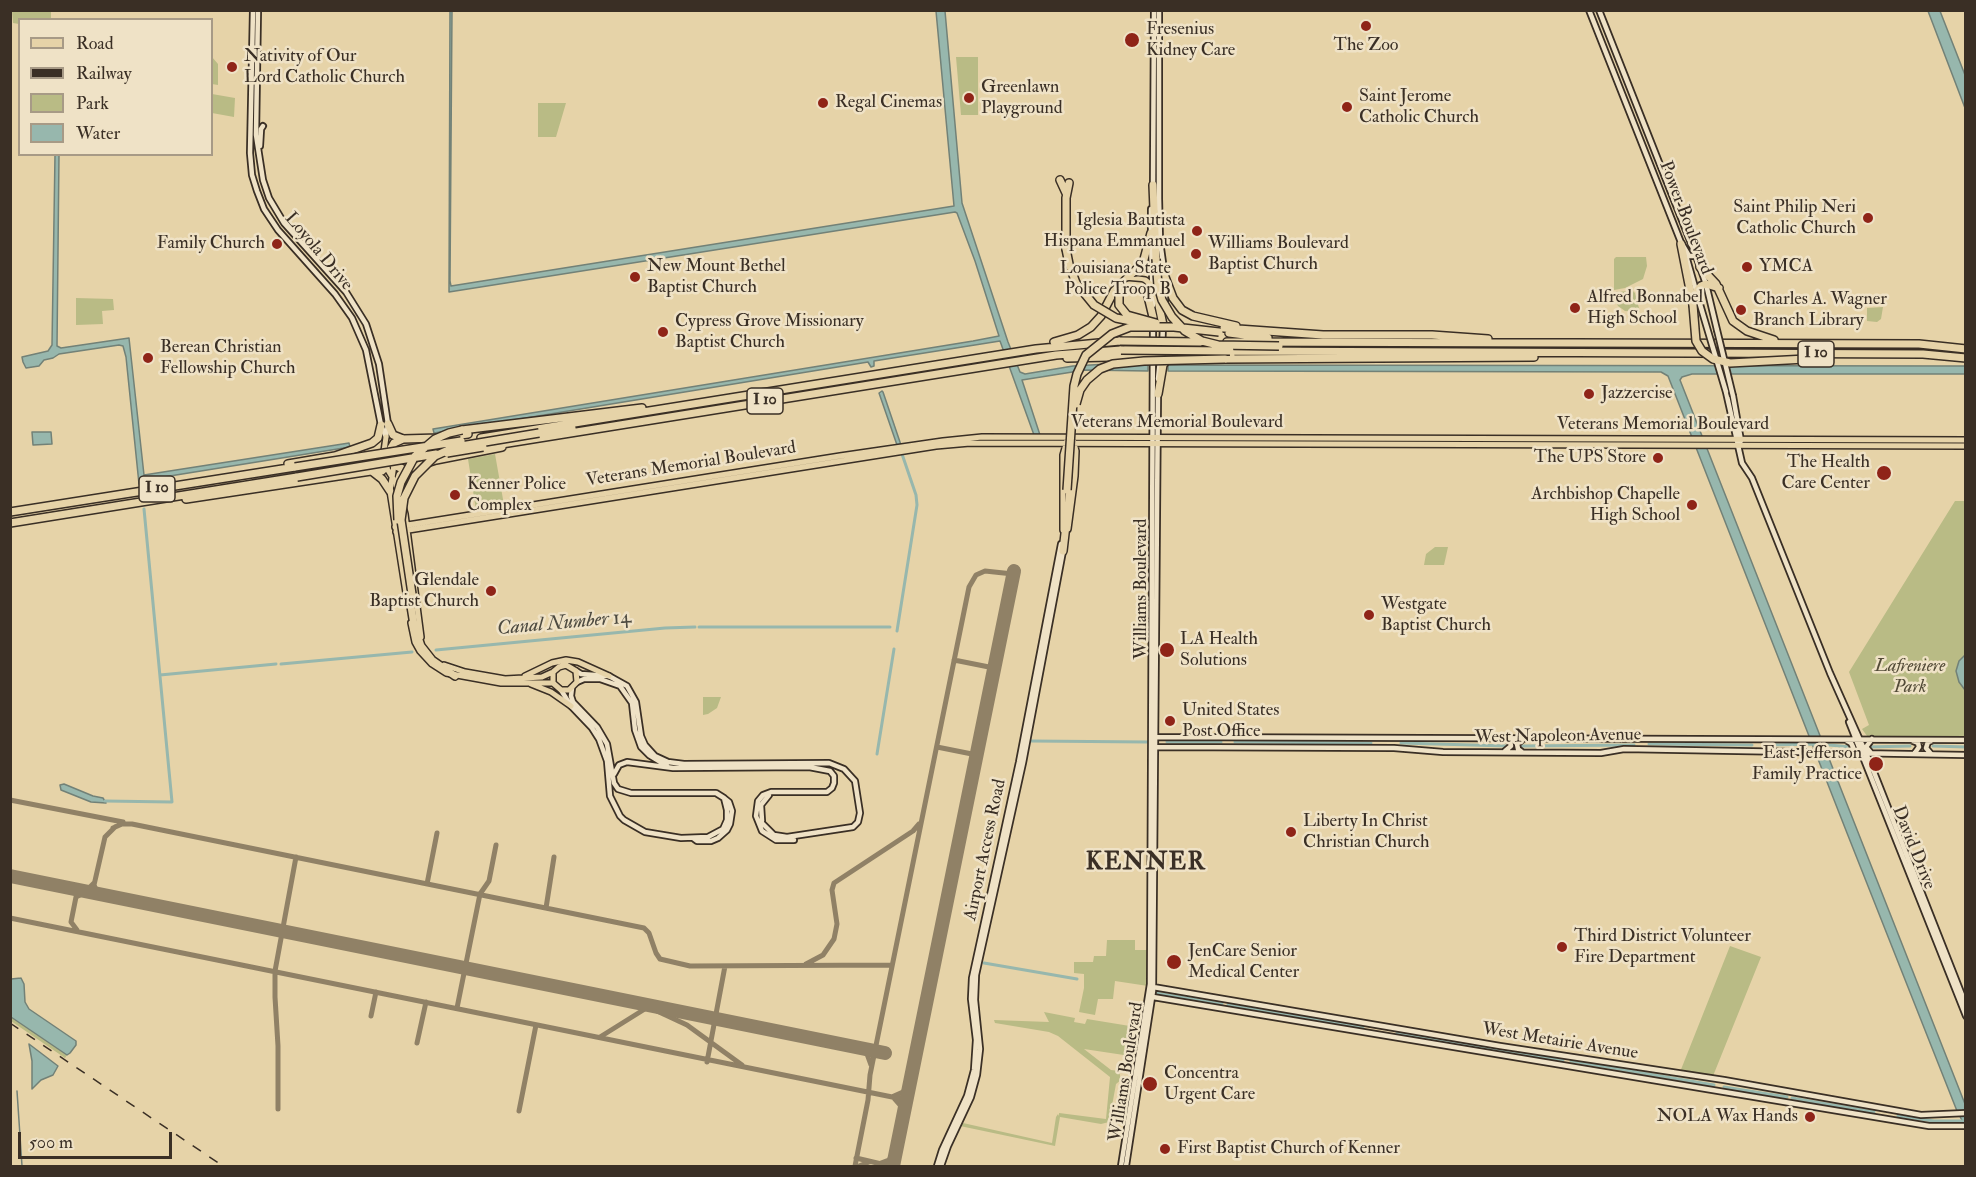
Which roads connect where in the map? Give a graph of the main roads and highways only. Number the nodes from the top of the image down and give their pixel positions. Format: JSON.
{"nodes":[{"id":1,"x":256,"y":10,"type":"edge"},
{"id":2,"x":1154,"y":10,"type":"edge"},
{"id":3,"x":1159,"y":10,"type":"edge"},
{"id":4,"x":1589,"y":10,"type":"edge"},
{"id":5,"x":1599,"y":10,"type":"edge"},
{"id":6,"x":1605,"y":26,"type":"junction"},
{"id":7,"x":1596,"y":28,"type":"junction"},
{"id":8,"x":1602,"y":42,"type":"junction"},
{"id":9,"x":1614,"y":49,"type":"junction"},
{"id":10,"x":1156,"y":58,"type":"junction"},
{"id":11,"x":1624,"y":100,"type":"junction"},
{"id":12,"x":1640,"y":114,"type":"junction"},
{"id":13,"x":244,"y":126,"type":"dead end"},
{"id":14,"x":263,"y":126,"type":"dead end"},
{"id":15,"x":252,"y":136,"type":"junction"},
{"id":16,"x":259,"y":153,"type":"junction"},
{"id":17,"x":1661,"y":167,"type":"junction"},
{"id":18,"x":1652,"y":168,"type":"junction"},
{"id":19,"x":1060,"y":180,"type":"dead end"},
{"id":20,"x":1069,"y":183,"type":"dead end"},
{"id":21,"x":1153,"y":185,"type":"joint"},
{"id":22,"x":1658,"y":185,"type":"junction"},
{"id":23,"x":1669,"y":187,"type":"junction"},
{"id":24,"x":1066,"y":198,"type":"junction"},
{"id":25,"x":1666,"y":205,"type":"junction"},
{"id":26,"x":1677,"y":207,"type":"junction"},
{"id":27,"x":1672,"y":220,"type":"junction"},
{"id":28,"x":1683,"y":221,"type":"junction"},
{"id":29,"x":1153,"y":236,"type":"junction"},
{"id":30,"x":1681,"y":244,"type":"junction"},
{"id":31,"x":304,"y":246,"type":"junction"},
{"id":32,"x":293,"y":248,"type":"junction"},
{"id":33,"x":1693,"y":249,"type":"junction"},
{"id":34,"x":1687,"y":251,"type":"junction"},
{"id":35,"x":1696,"y":256,"type":"junction"},
{"id":36,"x":1700,"y":267,"type":"junction"},
{"id":37,"x":326,"y":270,"type":"junction"},
{"id":38,"x":314,"y":271,"type":"junction"},
{"id":39,"x":1165,"y":277,"type":"junction"},
{"id":40,"x":1122,"y":283,"type":"junction"},
{"id":41,"x":1706,"y":284,"type":"junction"},
{"id":42,"x":1719,"y":288,"type":"junction"},
{"id":43,"x":1150,"y":289,"type":"junction"},
{"id":44,"x":1697,"y":291,"type":"junction"},
{"id":45,"x":345,"y":292,"type":"junction"},
{"id":46,"x":335,"y":294,"type":"junction"},
{"id":47,"x":1696,"y":303,"type":"junction"},
{"id":48,"x":362,"y":316,"type":"junction"},
{"id":49,"x":352,"y":318,"type":"junction"},
{"id":50,"x":1157,"y":322,"type":"junction"},
{"id":51,"x":1222,"y":330,"type":"junction"},
{"id":52,"x":1249,"y":331,"type":"junction"},
{"id":53,"x":361,"y":337,"type":"junction"},
{"id":54,"x":1316,"y":342,"type":"junction"},
{"id":55,"x":1539,"y":342,"type":"junction"},
{"id":56,"x":1782,"y":343,"type":"junction"},
{"id":57,"x":374,"y":347,"type":"junction"},
{"id":58,"x":1965,"y":347,"type":"edge"},
{"id":59,"x":1020,"y":351,"type":"junction"},
{"id":60,"x":1306,"y":351,"type":"junction"},
{"id":61,"x":1442,"y":352,"type":"junction"},
{"id":62,"x":1618,"y":353,"type":"junction"},
{"id":63,"x":1162,"y":354,"type":"junction"},
{"id":64,"x":1889,"y":354,"type":"junction"},
{"id":65,"x":368,"y":358,"type":"junction"},
{"id":66,"x":1965,"y":358,"type":"edge"},
{"id":67,"x":1153,"y":359,"type":"junction"},
{"id":68,"x":1023,"y":360,"type":"junction"},
{"id":69,"x":380,"y":369,"type":"junction"},
{"id":70,"x":370,"y":371,"type":"junction"},
{"id":71,"x":382,"y":384,"type":"junction"},
{"id":72,"x":1158,"y":394,"type":"junction"},
{"id":73,"x":1728,"y":402,"type":"junction"},
{"id":74,"x":678,"y":406,"type":"junction"},
{"id":75,"x":1736,"y":414,"type":"junction"},
{"id":76,"x":674,"y":416,"type":"junction"},
{"id":77,"x":385,"y":424,"type":"junction"},
{"id":78,"x":548,"y":427,"type":"junction"},
{"id":79,"x":386,"y":437,"type":"joint"},
{"id":80,"x":1021,"y":437,"type":"junction"},
{"id":81,"x":1128,"y":438,"type":"junction"},
{"id":82,"x":1254,"y":438,"type":"junction"},
{"id":83,"x":1300,"y":438,"type":"junction"},
{"id":84,"x":1368,"y":438,"type":"junction"},
{"id":85,"x":403,"y":439,"type":"junction"},
{"id":86,"x":1448,"y":439,"type":"junction"},
{"id":87,"x":1512,"y":439,"type":"junction"},
{"id":88,"x":1554,"y":439,"type":"junction"},
{"id":89,"x":1565,"y":439,"type":"junction"},
{"id":90,"x":1038,"y":440,"type":"junction"},
{"id":91,"x":1070,"y":440,"type":"junction"},
{"id":92,"x":1321,"y":440,"type":"junction"},
{"id":93,"x":1599,"y":440,"type":"junction"},
{"id":94,"x":1663,"y":440,"type":"junction"},
{"id":95,"x":1682,"y":440,"type":"junction"},
{"id":96,"x":1786,"y":440,"type":"junction"},
{"id":97,"x":1817,"y":440,"type":"junction"},
{"id":98,"x":1825,"y":440,"type":"junction"},
{"id":99,"x":1919,"y":440,"type":"junction"},
{"id":100,"x":1965,"y":440,"type":"edge"},
{"id":101,"x":521,"y":441,"type":"junction"},
{"id":102,"x":1155,"y":441,"type":"junction"},
{"id":103,"x":1196,"y":441,"type":"junction"},
{"id":104,"x":1376,"y":441,"type":"junction"},
{"id":105,"x":1003,"y":442,"type":"junction"},
{"id":106,"x":1050,"y":442,"type":"junction"},
{"id":107,"x":1087,"y":442,"type":"junction"},
{"id":108,"x":1691,"y":442,"type":"junction"},
{"id":109,"x":372,"y":443,"type":"junction"},
{"id":110,"x":1109,"y":443,"type":"junction"},
{"id":111,"x":1215,"y":443,"type":"junction"},
{"id":112,"x":1283,"y":443,"type":"junction"},
{"id":113,"x":1294,"y":443,"type":"junction"},
{"id":114,"x":1740,"y":443,"type":"junction"},
{"id":115,"x":1854,"y":443,"type":"junction"},
{"id":116,"x":1343,"y":444,"type":"junction"},
{"id":117,"x":1424,"y":444,"type":"junction"},
{"id":118,"x":1486,"y":444,"type":"junction"},
{"id":119,"x":1530,"y":444,"type":"junction"},
{"id":120,"x":1541,"y":444,"type":"junction"},
{"id":121,"x":1594,"y":445,"type":"junction"},
{"id":122,"x":1636,"y":445,"type":"junction"},
{"id":123,"x":1669,"y":445,"type":"junction"},
{"id":124,"x":1761,"y":446,"type":"junction"},
{"id":125,"x":1805,"y":446,"type":"junction"},
{"id":126,"x":1895,"y":446,"type":"junction"},
{"id":127,"x":1965,"y":446,"type":"edge"},
{"id":128,"x":388,"y":450,"type":"junction"},
{"id":129,"x":1076,"y":451,"type":"junction"},
{"id":130,"x":1063,"y":455,"type":"junction"},
{"id":131,"x":390,"y":466,"type":"junction"},
{"id":132,"x":776,"y":469,"type":"junction"},
{"id":133,"x":405,"y":470,"type":"junction"},
{"id":134,"x":768,"y":470,"type":"junction"},
{"id":135,"x":371,"y":471,"type":"junction"},
{"id":136,"x":741,"y":472,"type":"junction"},
{"id":137,"x":244,"y":475,"type":"junction"},
{"id":138,"x":392,"y":477,"type":"junction"},
{"id":139,"x":697,"y":479,"type":"junction"},
{"id":140,"x":722,"y":480,"type":"junction"},
{"id":141,"x":397,"y":485,"type":"junction"},
{"id":142,"x":678,"y":487,"type":"junction"},
{"id":143,"x":1069,"y":490,"type":"junction"},
{"id":144,"x":390,"y":491,"type":"junction"},
{"id":145,"x":632,"y":492,"type":"junction"},
{"id":146,"x":588,"y":497,"type":"junction"},
{"id":147,"x":130,"y":504,"type":"junction"},
{"id":148,"x":569,"y":505,"type":"junction"},
{"id":149,"x":532,"y":506,"type":"junction"},
{"id":150,"x":502,"y":510,"type":"junction"},
{"id":151,"x":10,"y":512,"type":"edge"},
{"id":152,"x":405,"y":514,"type":"junction"},
{"id":153,"x":514,"y":514,"type":"junction"},
{"id":154,"x":473,"y":515,"type":"junction"},
{"id":155,"x":492,"y":517,"type":"junction"},
{"id":156,"x":457,"y":523,"type":"junction"},
{"id":157,"x":10,"y":524,"type":"edge"},
{"id":158,"x":415,"y":527,"type":"junction"},
{"id":159,"x":406,"y":528,"type":"junction"},
{"id":160,"x":395,"y":530,"type":"junction"},
{"id":161,"x":1062,"y":535,"type":"junction"},
{"id":162,"x":408,"y":539,"type":"junction"},
{"id":163,"x":1063,"y":551,"type":"junction"},
{"id":164,"x":1152,"y":555,"type":"junction"},
{"id":165,"x":1156,"y":573,"type":"junction"},
{"id":166,"x":411,"y":594,"type":"junction"},
{"id":167,"x":1152,"y":602,"type":"junction"},
{"id":168,"x":1155,"y":615,"type":"junction"},
{"id":169,"x":420,"y":636,"type":"junction"},
{"id":170,"x":576,"y":671,"type":"junction"},
{"id":171,"x":554,"y":672,"type":"junction"},
{"id":172,"x":456,"y":676,"type":"junction"},
{"id":173,"x":609,"y":676,"type":"junction"},
{"id":174,"x":1154,"y":676,"type":"junction"},
{"id":175,"x":512,"y":679,"type":"junction"},
{"id":176,"x":577,"y":682,"type":"junction"},
{"id":177,"x":526,"y":683,"type":"junction"},
{"id":178,"x":553,"y":683,"type":"junction"},
{"id":179,"x":572,"y":688,"type":"junction"},
{"id":180,"x":561,"y":690,"type":"junction"},
{"id":181,"x":571,"y":706,"type":"junction"},
{"id":182,"x":1168,"y":736,"type":"junction"},
{"id":183,"x":1153,"y":737,"type":"junction"},
{"id":184,"x":1221,"y":737,"type":"junction"},
{"id":185,"x":1238,"y":738,"type":"junction"},
{"id":186,"x":1373,"y":738,"type":"junction"},
{"id":187,"x":1402,"y":738,"type":"junction"},
{"id":188,"x":1506,"y":739,"type":"junction"},
{"id":189,"x":1525,"y":739,"type":"junction"},
{"id":190,"x":1636,"y":740,"type":"junction"},
{"id":191,"x":1649,"y":740,"type":"junction"},
{"id":192,"x":1754,"y":740,"type":"junction"},
{"id":193,"x":1768,"y":740,"type":"junction"},
{"id":194,"x":1845,"y":740,"type":"junction"},
{"id":195,"x":1857,"y":740,"type":"junction"},
{"id":196,"x":1872,"y":740,"type":"junction"},
{"id":197,"x":1911,"y":740,"type":"junction"},
{"id":198,"x":1934,"y":740,"type":"junction"},
{"id":199,"x":1965,"y":740,"type":"edge"},
{"id":200,"x":1153,"y":747,"type":"junction"},
{"id":201,"x":1167,"y":747,"type":"junction"},
{"id":202,"x":1218,"y":747,"type":"junction"},
{"id":203,"x":1234,"y":747,"type":"junction"},
{"id":204,"x":1370,"y":748,"type":"junction"},
{"id":205,"x":1398,"y":748,"type":"junction"},
{"id":206,"x":1632,"y":749,"type":"junction"},
{"id":207,"x":1650,"y":749,"type":"junction"},
{"id":208,"x":1751,"y":751,"type":"junction"},
{"id":209,"x":1768,"y":751,"type":"junction"},
{"id":210,"x":1503,"y":752,"type":"junction"},
{"id":211,"x":1521,"y":752,"type":"junction"},
{"id":212,"x":1842,"y":754,"type":"junction"},
{"id":213,"x":1863,"y":754,"type":"junction"},
{"id":214,"x":1875,"y":754,"type":"junction"},
{"id":215,"x":1912,"y":755,"type":"junction"},
{"id":216,"x":1934,"y":755,"type":"junction"},
{"id":217,"x":1965,"y":755,"type":"edge"},
{"id":218,"x":682,"y":767,"type":"junction"},
{"id":219,"x":613,"y":776,"type":"junction"},
{"id":220,"x":783,"y":792,"type":"junction"},
{"id":221,"x":1151,"y":808,"type":"junction"},
{"id":222,"x":1155,"y":814,"type":"junction"},
{"id":223,"x":830,"y":832,"type":"junction"},
{"id":224,"x":1151,"y":862,"type":"junction"},
{"id":225,"x":1155,"y":874,"type":"junction"},
{"id":226,"x":1914,"y":881,"type":"junction"},
{"id":227,"x":1152,"y":930,"type":"junction"},
{"id":228,"x":1152,"y":991,"type":"junction"},
{"id":229,"x":1965,"y":1005,"type":"edge"},
{"id":230,"x":1148,"y":1016,"type":"junction"},
{"id":231,"x":1965,"y":1017,"type":"edge"},
{"id":232,"x":1365,"y":1023,"type":"junction"},
{"id":233,"x":1394,"y":1028,"type":"junction"},
{"id":234,"x":1363,"y":1032,"type":"junction"},
{"id":235,"x":1391,"y":1036,"type":"junction"},
{"id":236,"x":1575,"y":1058,"type":"junction"},
{"id":237,"x":1572,"y":1066,"type":"junction"},
{"id":238,"x":1710,"y":1078,"type":"junction"},
{"id":239,"x":1704,"y":1089,"type":"junction"},
{"id":240,"x":1878,"y":1108,"type":"junction"},
{"id":241,"x":1897,"y":1111,"type":"junction"},
{"id":242,"x":1965,"y":1113,"type":"edge"},
{"id":243,"x":1875,"y":1116,"type":"junction"},
{"id":244,"x":1892,"y":1119,"type":"junction"},
{"id":245,"x":1964,"y":1126,"type":"edge"},
{"id":246,"x":939,"y":1167,"type":"edge"},
{"id":247,"x":1121,"y":1167,"type":"edge"},
{"id":248,"x":1126,"y":1167,"type":"edge"}],
"edges":[{"from":1,"to":15,"type":"main road","name":"Loyola Drive"},
{"from":1,"to":16,"type":"main road","name":"Loyola Drive"},
{"from":2,"to":10,"type":"main road"},
{"from":3,"to":10,"type":"main road"},
{"from":4,"to":7,"type":"main road","name":"Power Boulevard"},
{"from":5,"to":6,"type":"main road","name":"Power Boulevard"},
{"from":6,"to":7,"type":"main road"},
{"from":6,"to":9,"type":"main road","name":"Power Boulevard"},
{"from":7,"to":8,"type":"main road","name":"Power Boulevard"},
{"from":8,"to":9,"type":"main road"},
{"from":8,"to":11,"type":"main road","name":"Power Boulevard"},
{"from":9,"to":12,"type":"main road","name":"Power Boulevard"},
{"from":10,"to":21,"type":"main road"},
{"from":10,"to":39,"type":"main road","name":"Williams Boulevard"},
{"from":11,"to":12,"type":"main road"},
{"from":11,"to":18,"type":"main road","name":"Power Boulevard"},
{"from":12,"to":17,"type":"main road","name":"Power Boulevard"},
{"from":13,"to":15,"type":"main road"},
{"from":14,"to":16,"type":"main road"},
{"from":15,"to":32,"type":"main road","name":"Loyola Drive"},
{"from":16,"to":31,"type":"main road","name":"Loyola Drive"},
{"from":17,"to":18,"type":"main road"},
{"from":17,"to":23,"type":"main road","name":"Power Boulevard"},
{"from":18,"to":22,"type":"main road","name":"Power Boulevard"},
{"from":19,"to":24,"type":"highway"},
{"from":20,"to":24,"type":"highway"},
{"from":21,"to":29,"type":"highway"},
{"from":22,"to":23,"type":"main road"},
{"from":22,"to":25,"type":"main road","name":"Power Boulevard"},
{"from":23,"to":26,"type":"main road","name":"Power Boulevard"},
{"from":24,"to":50,"type":"highway","bridge":true},
{"from":25,"to":26,"type":"main road"},
{"from":25,"to":27,"type":"main road","name":"Power Boulevard"},
{"from":26,"to":28,"type":"main road","name":"Power Boulevard"},
{"from":27,"to":28,"type":"main road"},
{"from":27,"to":30,"type":"main road","name":"Power Boulevard"},
{"from":28,"to":33,"type":"main road","name":"Power Boulevard"},
{"from":29,"to":40,"type":"highway"},
{"from":29,"to":43,"type":"main road"},
{"from":29,"to":61,"type":"highway","bridge":true},
{"from":30,"to":34,"type":"main road"},
{"from":30,"to":44,"type":"main road","name":"Power Boulevard"},
{"from":30,"to":47,"type":"highway"},
{"from":31,"to":32,"type":"main road"},
{"from":31,"to":37,"type":"main road","name":"Loyola Drive"},
{"from":32,"to":38,"type":"main road","name":"Loyola Drive"},
{"from":33,"to":34,"type":"main road"},
{"from":33,"to":35,"type":"main road","name":"Power Boulevard"},
{"from":34,"to":35,"type":"main road"},
{"from":35,"to":36,"type":"main road","name":"Power Boulevard"},
{"from":36,"to":41,"type":"main road","name":"Power Boulevard"},
{"from":36,"to":42,"type":"highway"},
{"from":37,"to":38,"type":"main road"},
{"from":37,"to":45,"type":"main road","name":"Loyola Drive"},
{"from":38,"to":46,"type":"main road","name":"Loyola Drive"},
{"from":39,"to":50,"type":"main road","name":"Williams Boulevard"},
{"from":39,"to":52,"type":"highway"},
{"from":40,"to":43,"type":"highway"},
{"from":40,"to":59,"type":"highway"},
{"from":41,"to":42,"type":"highway"},
{"from":41,"to":44,"type":"highway"},
{"from":41,"to":75,"type":"main road","name":"Power Boulevard","bridge":true},
{"from":42,"to":56,"type":"highway"},
{"from":43,"to":50,"type":"highway"},
{"from":43,"to":50,"type":"highway"},
{"from":43,"to":50,"type":"highway","bridge":true},
{"from":44,"to":47,"type":"main road","name":"Power Boulevard"},
{"from":45,"to":46,"type":"main road"},
{"from":45,"to":48,"type":"main road","name":"Loyola Drive"},
{"from":46,"to":49,"type":"main road","name":"Loyola Drive"},
{"from":47,"to":64,"type":"highway","bridge":true},
{"from":47,"to":73,"type":"main road","name":"Power Boulevard","bridge":true},
{"from":48,"to":49,"type":"main road"},
{"from":48,"to":57,"type":"main road","name":"Loyola Drive"},
{"from":49,"to":53,"type":"main road","name":"Loyola Drive"},
{"from":50,"to":51,"type":"highway","bridge":true},
{"from":50,"to":63,"type":"main road","name":"Williams Boulevard"},
{"from":50,"to":67,"type":"main road","name":"Williams Boulevard"},
{"from":51,"to":52,"type":"highway"},
{"from":51,"to":54,"type":"highway"},
{"from":51,"to":143,"type":"highway","bridge":true},
{"from":52,"to":55,"type":"highway"},
{"from":53,"to":57,"type":"main road"},
{"from":53,"to":65,"type":"main road","name":"Loyola Drive"},
{"from":54,"to":55,"type":"highway","number":"I 10"},
{"from":54,"to":59,"type":"highway","number":"I 10","bridge":true},
{"from":55,"to":56,"type":"highway","number":"I 10"},
{"from":56,"to":58,"type":"highway","number":"I 10"},
{"from":57,"to":69,"type":"main road","name":"Loyola Drive"},
{"from":59,"to":74,"type":"highway","number":"I 10"},
{"from":60,"to":61,"type":"highway","number":"I 10"},
{"from":60,"to":68,"type":"highway","number":"I 10","bridge":true},
{"from":60,"to":72,"type":"highway"},
{"from":61,"to":62,"type":"highway","number":"I 10"},
{"from":62,"to":64,"type":"highway","number":"I 10"},
{"from":62,"to":143,"type":"highway","bridge":true},
{"from":63,"to":67,"type":"highway"},
{"from":63,"to":72,"type":"main road","name":"Williams Boulevard"},
{"from":64,"to":66,"type":"highway","number":"I 10"},
{"from":65,"to":69,"type":"main road"},
{"from":65,"to":70,"type":"main road","name":"Loyola Drive"},
{"from":67,"to":68,"type":"highway"},
{"from":67,"to":102,"type":"main road","name":"Williams Boulevard"},
{"from":68,"to":76,"type":"highway","number":"I 10"},
{"from":69,"to":71,"type":"main road","name":"Loyola Drive"},
{"from":70,"to":71,"type":"main road"},
{"from":70,"to":77,"type":"main road","name":"Loyola Drive"},
{"from":71,"to":77,"type":"main road","name":"Loyola Drive"},
{"from":72,"to":102,"type":"main road","name":"Williams Boulevard"},
{"from":73,"to":75,"type":"main road"},
{"from":73,"to":114,"type":"main road","name":"Power Boulevard"},
{"from":74,"to":78,"type":"highway","number":"I 10"},
{"from":74,"to":166,"type":"highway","bridge":true},
{"from":75,"to":114,"type":"main road","name":"Power Boulevard"},
{"from":76,"to":101,"type":"highway","number":"I 10"},
{"from":76,"to":166,"type":"highway","bridge":true},
{"from":77,"to":79,"type":"main road","name":"Loyola Drive"},
{"from":77,"to":85,"type":"highway"},
{"from":77,"to":109,"type":"highway"},
{"from":78,"to":85,"type":"highway"},
{"from":78,"to":137,"type":"highway","number":"I 10","bridge":true},
{"from":79,"to":128,"type":"main road","name":"Loyola Drive"},
{"from":80,"to":90,"type":"main road","name":"Veterans Memorial Boulevard"},
{"from":80,"to":105,"type":"main road"},
{"from":80,"to":132,"type":"main road","name":"Veterans Memorial Boulevard"},
{"from":81,"to":91,"type":"main road","name":"Veterans Memorial Boulevard"},
{"from":81,"to":102,"type":"main road","name":"Veterans Memorial Boulevard"},
{"from":81,"to":110,"type":"main road"},
{"from":82,"to":83,"type":"main road","name":"Veterans Memorial Boulevard"},
{"from":82,"to":103,"type":"main road","name":"Veterans Memorial Boulevard"},
{"from":82,"to":111,"type":"main road"},
{"from":83,"to":92,"type":"main road","name":"Veterans Memorial Boulevard"},
{"from":83,"to":112,"type":"main road"},
{"from":84,"to":92,"type":"main road","name":"Veterans Memorial Boulevard"},
{"from":84,"to":104,"type":"main road","name":"Veterans Memorial Boulevard"},
{"from":84,"to":116,"type":"main road"},
{"from":85,"to":128,"type":"highway"},
{"from":86,"to":87,"type":"main road","name":"Veterans Memorial Boulevard"},
{"from":86,"to":104,"type":"main road","name":"Veterans Memorial Boulevard"},
{"from":86,"to":117,"type":"main road"},
{"from":87,"to":88,"type":"main road","name":"Veterans Memorial Boulevard"},
{"from":87,"to":118,"type":"main road"},
{"from":88,"to":89,"type":"main road","name":"Veterans Memorial Boulevard"},
{"from":88,"to":119,"type":"main road"},
{"from":89,"to":93,"type":"main road","name":"Veterans Memorial Boulevard"},
{"from":89,"to":120,"type":"main road"},
{"from":90,"to":91,"type":"main road","name":"Veterans Memorial Boulevard"},
{"from":90,"to":105,"type":"main road","name":"Veterans Memorial Boulevard"},
{"from":90,"to":106,"type":"main road","name":"Veterans Memorial Boulevard"},
{"from":91,"to":106,"type":"main road","name":"Veterans Memorial Boulevard"},
{"from":91,"to":107,"type":"main road","name":"Veterans Memorial Boulevard"},
{"from":91,"to":129,"type":"main road"},
{"from":91,"to":130,"type":"main road"},
{"from":92,"to":113,"type":"main road"},
{"from":93,"to":94,"type":"main road","name":"Veterans Memorial Boulevard"},
{"from":93,"to":121,"type":"main road"},
{"from":94,"to":95,"type":"main road","name":"Veterans Memorial Boulevard"},
{"from":94,"to":122,"type":"main road"},
{"from":95,"to":108,"type":"main road","name":"Veterans Memorial Boulevard"},
{"from":95,"to":123,"type":"main road"},
{"from":96,"to":97,"type":"main road","name":"Veterans Memorial Boulevard"},
{"from":96,"to":114,"type":"main road","name":"Veterans Memorial Boulevard"},
{"from":96,"to":124,"type":"main road"},
{"from":97,"to":98,"type":"main road","name":"Veterans Memorial Boulevard"},
{"from":97,"to":125,"type":"main road"},
{"from":98,"to":115,"type":"main road","name":"Veterans Memorial Boulevard"},
{"from":98,"to":125,"type":"main road"},
{"from":99,"to":100,"type":"main road"},
{"from":99,"to":115,"type":"main road"},
{"from":99,"to":126,"type":"main road"},
{"from":101,"to":133,"type":"highway"},
{"from":101,"to":147,"type":"highway","number":"I 10","bridge":true},
{"from":102,"to":103,"type":"main road","name":"Veterans Memorial Boulevard"},
{"from":102,"to":110,"type":"main road","name":"Veterans Memorial Boulevard"},
{"from":102,"to":164,"type":"main road","name":"Williams Boulevard"},
{"from":102,"to":165,"type":"main road","name":"Williams Boulevard"},
{"from":103,"to":111,"type":"main road","name":"Veterans Memorial Boulevard"},
{"from":104,"to":116,"type":"main road","name":"Veterans Memorial Boulevard"},
{"from":104,"to":117,"type":"main road","name":"Veterans Memorial Boulevard"},
{"from":105,"to":132,"type":"main road","name":"Veterans Memorial Boulevard"},
{"from":106,"to":130,"type":"main road"},
{"from":107,"to":110,"type":"main road","name":"Veterans Memorial Boulevard"},
{"from":107,"to":129,"type":"main road"},
{"from":108,"to":114,"type":"main road","name":"Veterans Memorial Boulevard"},
{"from":108,"to":123,"type":"main road","name":"Veterans Memorial Boulevard"},
{"from":109,"to":128,"type":"highway"},
{"from":109,"to":137,"type":"highway"},
{"from":111,"to":112,"type":"main road","name":"Veterans Memorial Boulevard"},
{"from":112,"to":113,"type":"main road","name":"Veterans Memorial Boulevard"},
{"from":113,"to":116,"type":"main road","name":"Veterans Memorial Boulevard"},
{"from":114,"to":124,"type":"main road","name":"Veterans Memorial Boulevard"},
{"from":114,"to":195,"type":"main road","name":"David Drive"},
{"from":115,"to":125,"type":"main road","name":"Veterans Memorial Boulevard"},
{"from":115,"to":126,"type":"main road","name":"Veterans Memorial Boulevard"},
{"from":117,"to":118,"type":"main road","name":"Veterans Memorial Boulevard"},
{"from":118,"to":119,"type":"main road","name":"Veterans Memorial Boulevard"},
{"from":119,"to":120,"type":"main road","name":"Veterans Memorial Boulevard"},
{"from":120,"to":121,"type":"main road","name":"Veterans Memorial Boulevard"},
{"from":121,"to":122,"type":"main road","name":"Veterans Memorial Boulevard"},
{"from":122,"to":123,"type":"main road","name":"Veterans Memorial Boulevard"},
{"from":124,"to":125,"type":"main road","name":"Veterans Memorial Boulevard"},
{"from":126,"to":127,"type":"main road","name":"Veterans Memorial Boulevard"},
{"from":128,"to":131,"type":"main road","name":"Loyola Drive"},
{"from":129,"to":163,"type":"main road"},
{"from":130,"to":161,"type":"main road"},
{"from":131,"to":133,"type":"highway"},
{"from":131,"to":135,"type":"highway"},
{"from":131,"to":138,"type":"main road","name":"Loyola Drive"},
{"from":132,"to":134,"type":"main road","name":"Veterans Memorial Boulevard"},
{"from":133,"to":141,"type":"highway"},
{"from":134,"to":136,"type":"main road","name":"Veterans Memorial Boulevard"},
{"from":134,"to":140,"type":"main road","name":"Veterans Memorial Boulevard"},
{"from":135,"to":144,"type":"highway"},
{"from":135,"to":147,"type":"highway"},
{"from":136,"to":139,"type":"main road","name":"Veterans Memorial Boulevard"},
{"from":136,"to":140,"type":"main road"},
{"from":137,"to":151,"type":"highway","number":"I 10"},
{"from":138,"to":141,"type":"main road","name":"Loyola Drive"},
{"from":138,"to":144,"type":"main road"},
{"from":139,"to":142,"type":"main road"},
{"from":139,"to":145,"type":"main road","name":"Veterans Memorial Boulevard"},
{"from":140,"to":142,"type":"main road","name":"Veterans Memorial Boulevard"},
{"from":141,"to":152,"type":"main road","name":"Loyola Drive"},
{"from":142,"to":145,"type":"main road","name":"Veterans Memorial Boulevard"},
{"from":143,"to":161,"type":"highway"},
{"from":143,"to":163,"type":"highway"},
{"from":144,"to":160,"type":"main road"},
{"from":145,"to":146,"type":"main road","name":"Veterans Memorial Boulevard"},
{"from":145,"to":148,"type":"main road","name":"Veterans Memorial Boulevard"},
{"from":146,"to":148,"type":"main road"},
{"from":146,"to":149,"type":"main road","name":"Veterans Memorial Boulevard"},
{"from":147,"to":157,"type":"highway","number":"I 10"},
{"from":148,"to":153,"type":"main road","name":"Veterans Memorial Boulevard"},
{"from":149,"to":150,"type":"main road","name":"Veterans Memorial Boulevard"},
{"from":149,"to":153,"type":"main road"},
{"from":150,"to":154,"type":"main road","name":"Veterans Memorial Boulevard"},
{"from":150,"to":155,"type":"main road"},
{"from":152,"to":158,"type":"main road"},
{"from":152,"to":159,"type":"main road","name":"Loyola Drive"},
{"from":153,"to":155,"type":"main road","name":"Veterans Memorial Boulevard"},
{"from":154,"to":156,"type":"main road"},
{"from":154,"to":158,"type":"main road","name":"Veterans Memorial Boulevard"},
{"from":155,"to":156,"type":"main road","name":"Veterans Memorial Boulevard"},
{"from":156,"to":158,"type":"main road","name":"Veterans Memorial Boulevard"},
{"from":158,"to":159,"type":"main road","name":"Veterans Memorial Boulevard"},
{"from":158,"to":162,"type":"main road"},
{"from":159,"to":160,"type":"main road","name":"Veterans Memorial Boulevard"},
{"from":159,"to":162,"type":"main road","name":"Loyola Drive"},
{"from":160,"to":172,"type":"main road"},
{"from":161,"to":246,"type":"main road","name":"Airport Access Road"},
{"from":162,"to":169,"type":"main road","name":"Loyola Drive"},
{"from":163,"to":246,"type":"main road","name":"Airport Access Road"},
{"from":164,"to":165,"type":"main road"},
{"from":164,"to":167,"type":"main road","name":"Williams Boulevard"},
{"from":165,"to":168,"type":"main road","name":"Williams Boulevard"},
{"from":166,"to":169,"type":"highway"},
{"from":166,"to":172,"type":"highway"},
{"from":167,"to":168,"type":"main road"},
{"from":167,"to":174,"type":"main road","name":"Williams Boulevard"},
{"from":168,"to":174,"type":"main road","name":"Williams Boulevard"},
{"from":169,"to":175,"type":"main road","name":"Loyola Drive"},
{"from":170,"to":171,"type":"main road"},
{"from":170,"to":173,"type":"main road"},
{"from":170,"to":176,"type":"main road"},
{"from":171,"to":175,"type":"main road","name":"Loyola Drive"},
{"from":171,"to":178,"type":"main road"},
{"from":172,"to":177,"type":"main road"},
{"from":173,"to":175,"type":"main road"},
{"from":173,"to":223,"type":"main road"},
{"from":174,"to":183,"type":"main road","name":"Williams Boulevard"},
{"from":174,"to":183,"type":"main road","name":"Williams Boulevard"},
{"from":176,"to":179,"type":"main road"},
{"from":176,"to":218,"type":"main road"},
{"from":177,"to":178,"type":"main road"},
{"from":177,"to":181,"type":"main road"},
{"from":178,"to":180,"type":"main road"},
{"from":179,"to":180,"type":"main road"},
{"from":179,"to":219,"type":"main road"},
{"from":180,"to":181,"type":"main road"},
{"from":181,"to":219,"type":"main road"},
{"from":182,"to":183,"type":"main road","name":"West Napoleon Avenue"},
{"from":182,"to":184,"type":"main road","name":"West Napoleon Avenue"},
{"from":182,"to":201,"type":"main road"},
{"from":183,"to":200,"type":"main road","name":"Williams Boulevard"},
{"from":184,"to":185,"type":"main road","name":"West Napoleon Avenue"},
{"from":184,"to":202,"type":"main road"},
{"from":185,"to":186,"type":"main road","name":"West Napoleon Avenue"},
{"from":185,"to":203,"type":"main road"},
{"from":186,"to":187,"type":"main road","name":"West Napoleon Avenue"},
{"from":186,"to":204,"type":"main road"},
{"from":187,"to":188,"type":"main road","name":"West Napoleon Avenue"},
{"from":187,"to":205,"type":"main road"},
{"from":188,"to":189,"type":"main road","name":"West Napoleon Avenue"},
{"from":188,"to":210,"type":"main road"},
{"from":189,"to":190,"type":"main road","name":"West Napoleon Avenue"},
{"from":189,"to":211,"type":"main road"},
{"from":190,"to":191,"type":"main road","name":"West Napoleon Avenue"},
{"from":190,"to":206,"type":"main road"},
{"from":191,"to":192,"type":"main road","name":"West Napoleon Avenue"},
{"from":191,"to":207,"type":"main road"},
{"from":192,"to":193,"type":"main road","name":"West Napoleon Avenue"},
{"from":192,"to":208,"type":"main road"},
{"from":193,"to":194,"type":"main road","name":"West Napoleon Avenue"},
{"from":193,"to":209,"type":"main road"},
{"from":194,"to":195,"type":"main road","name":"West Napoleon Avenue"},
{"from":194,"to":212,"type":"main road"},
{"from":195,"to":196,"type":"main road","name":"West Napoleon Avenue"},
{"from":195,"to":213,"type":"main road","name":"David Drive"},
{"from":196,"to":197,"type":"main road","name":"West Napoleon Avenue"},
{"from":196,"to":214,"type":"main road"},
{"from":197,"to":198,"type":"main road","name":"West Napoleon Avenue"},
{"from":197,"to":215,"type":"main road"},
{"from":198,"to":199,"type":"main road","name":"West Napoleon Avenue"},
{"from":198,"to":216,"type":"main road"},
{"from":200,"to":201,"type":"main road","name":"West Napoleon Avenue"},
{"from":200,"to":221,"type":"main road","name":"Williams Boulevard"},
{"from":200,"to":222,"type":"main road","name":"Williams Boulevard"},
{"from":201,"to":202,"type":"main road","name":"West Napoleon Avenue"},
{"from":202,"to":203,"type":"main road","name":"West Napoleon Avenue"},
{"from":203,"to":204,"type":"main road","name":"West Napoleon Avenue"},
{"from":204,"to":205,"type":"main road","name":"West Napoleon Avenue"},
{"from":205,"to":210,"type":"main road","name":"West Napoleon Avenue"},
{"from":206,"to":207,"type":"main road","name":"West Napoleon Avenue"},
{"from":206,"to":211,"type":"main road","name":"West Napoleon Avenue"},
{"from":207,"to":208,"type":"main road","name":"West Napoleon Avenue"},
{"from":208,"to":209,"type":"main road","name":"West Napoleon Avenue"},
{"from":209,"to":212,"type":"main road","name":"West Napoleon Avenue"},
{"from":210,"to":211,"type":"main road","name":"West Napoleon Avenue"},
{"from":212,"to":213,"type":"main road","name":"West Napoleon Avenue"},
{"from":213,"to":214,"type":"main road","name":"West Napoleon Avenue"},
{"from":213,"to":226,"type":"main road","name":"David Drive"},
{"from":214,"to":215,"type":"main road","name":"West Napoleon Avenue"},
{"from":215,"to":216,"type":"main road","name":"West Napoleon Avenue"},
{"from":216,"to":217,"type":"main road","name":"West Napoleon Avenue"},
{"from":218,"to":219,"type":"main road"},
{"from":218,"to":220,"type":"main road"},
{"from":220,"to":223,"type":"main road"},
{"from":220,"to":223,"type":"main road"},
{"from":221,"to":222,"type":"main road"},
{"from":221,"to":224,"type":"main road","name":"Williams Boulevard"},
{"from":222,"to":225,"type":"main road","name":"Williams Boulevard"},
{"from":224,"to":225,"type":"main road"},
{"from":224,"to":227,"type":"main road","name":"Williams Boulevard"},
{"from":225,"to":227,"type":"main road","name":"Williams Boulevard"},
{"from":226,"to":229,"type":"main road","name":"David Drive"},
{"from":226,"to":231,"type":"main road","name":"David Drive"},
{"from":227,"to":228,"type":"main road","name":"Williams Boulevard"},
{"from":227,"to":228,"type":"main road","name":"Williams Boulevard"},
{"from":228,"to":230,"type":"main road","name":"Williams Boulevard"},
{"from":228,"to":232,"type":"main road","name":"West Metairie Avenue"},
{"from":228,"to":234,"type":"main road","name":"West Metairie Avenue"},
{"from":230,"to":247,"type":"main road","name":"Williams Boulevard"},
{"from":230,"to":248,"type":"main road","name":"Williams Boulevard"},
{"from":232,"to":233,"type":"main road","name":"West Metairie Avenue"},
{"from":232,"to":234,"type":"main road"},
{"from":233,"to":235,"type":"main road"},
{"from":233,"to":236,"type":"main road","name":"West Metairie Avenue"},
{"from":234,"to":235,"type":"main road","name":"West Metairie Avenue"},
{"from":235,"to":237,"type":"main road","name":"West Metairie Avenue"},
{"from":236,"to":237,"type":"main road"},
{"from":236,"to":238,"type":"main road","name":"West Metairie Avenue"},
{"from":237,"to":239,"type":"main road","name":"West Metairie Avenue"},
{"from":238,"to":239,"type":"main road"},
{"from":238,"to":240,"type":"main road","name":"West Metairie Avenue"},
{"from":239,"to":243,"type":"main road","name":"West Metairie Avenue"},
{"from":240,"to":241,"type":"main road","name":"West Metairie Avenue"},
{"from":240,"to":243,"type":"main road"},
{"from":241,"to":242,"type":"main road","name":"West Metairie Avenue"},
{"from":241,"to":244,"type":"main road"},
{"from":243,"to":244,"type":"main road","name":"West Metairie Avenue"},
{"from":244,"to":245,"type":"main road","name":"West Metairie Avenue"}]}
